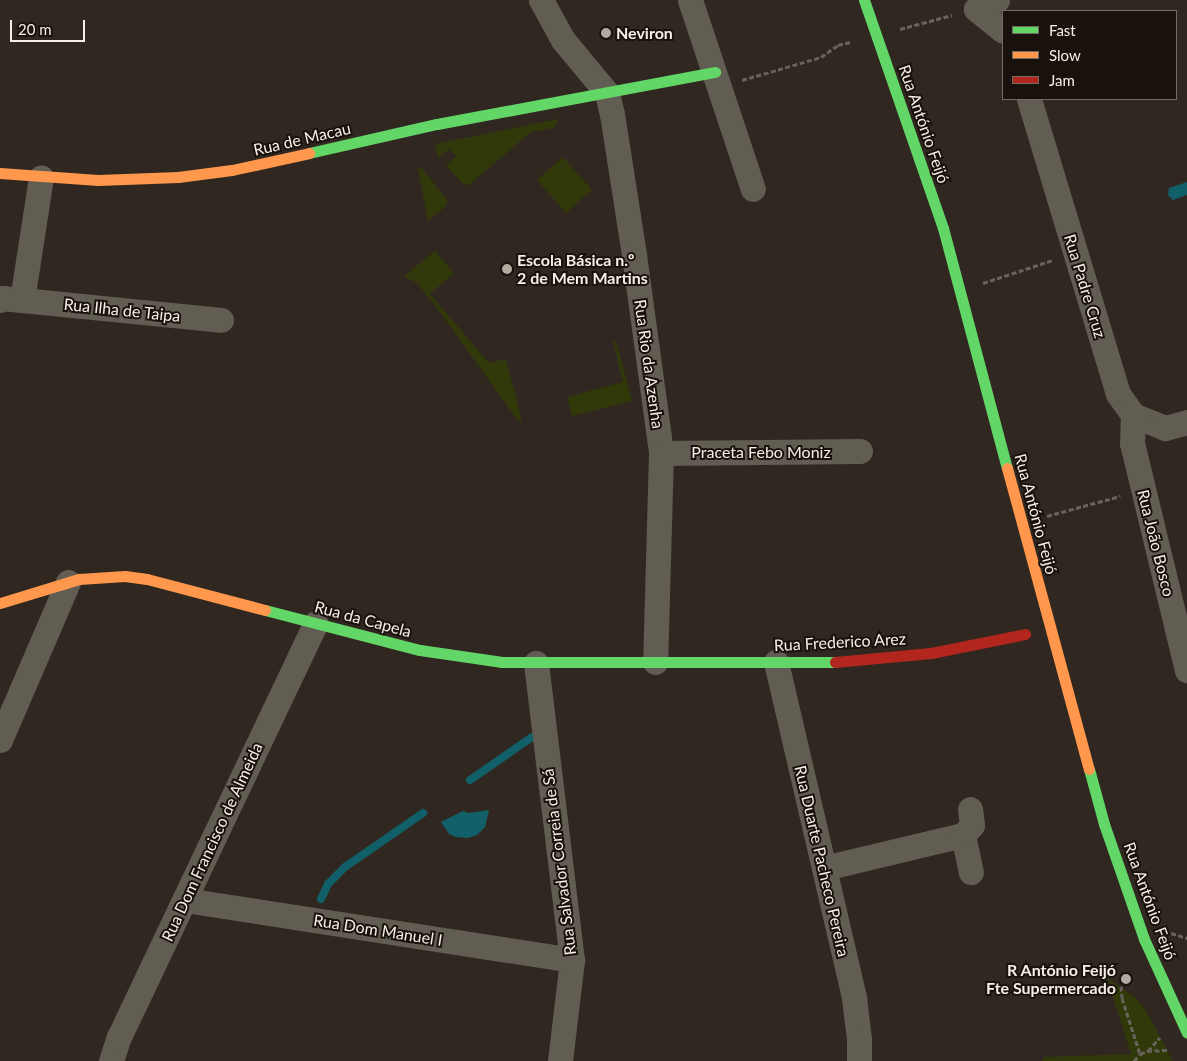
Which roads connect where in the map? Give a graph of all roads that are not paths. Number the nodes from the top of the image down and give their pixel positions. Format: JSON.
{"nodes":[{"id":1,"x":541,"y":0,"type":"edge"},
{"id":2,"x":690,"y":0,"type":"edge"},
{"id":3,"x":864,"y":0,"type":"edge"},
{"id":4,"x":986,"y":4,"type":"edge"},
{"id":5,"x":1002,"y":29,"type":"edge"},
{"id":6,"x":717,"y":80,"type":"junction"},
{"id":7,"x":607,"y":93,"type":"junction"},
{"id":8,"x":1029,"y":100,"type":"edge"},
{"id":9,"x":0,"y":173,"type":"edge"},
{"id":10,"x":41,"y":177,"type":"junction"},
{"id":11,"x":753,"y":189,"type":"dead end"},
{"id":12,"x":11,"y":300,"type":"edge"},
{"id":13,"x":221,"y":320,"type":"dead end"},
{"id":14,"x":1133,"y":415,"type":"junction"},
{"id":15,"x":1187,"y":422,"type":"edge"},
{"id":16,"x":860,"y":451,"type":"dead end"},
{"id":17,"x":661,"y":453,"type":"junction"},
{"id":18,"x":68,"y":582,"type":"junction"},
{"id":19,"x":0,"y":603,"type":"edge"},
{"id":20,"x":316,"y":623,"type":"junction"},
{"id":21,"x":1025,"y":634,"type":"dead end"},
{"id":22,"x":655,"y":662,"type":"junction"},
{"id":23,"x":776,"y":662,"type":"junction"},
{"id":24,"x":536,"y":663,"type":"junction"},
{"id":25,"x":1187,"y":670,"type":"edge"},
{"id":26,"x":0,"y":740,"type":"edge"},
{"id":27,"x":970,"y":809,"type":"dead end"},
{"id":28,"x":963,"y":835,"type":"junction"},
{"id":29,"x":824,"y":868,"type":"junction"},
{"id":30,"x":971,"y":872,"type":"dead end"},
{"id":31,"x":184,"y":900,"type":"junction"},
{"id":32,"x":572,"y":960,"type":"junction"},
{"id":33,"x":1187,"y":1033,"type":"edge"},
{"id":34,"x":111,"y":1061,"type":"edge"},
{"id":35,"x":560,"y":1061,"type":"edge"},
{"id":36,"x":859,"y":1061,"type":"edge"}],
"edges":[{"from":1,"to":7,"type":"street","name":"Rua Rio da Azenha"},
{"from":2,"to":6,"type":"street"},
{"from":3,"to":33,"type":"street","name":"Rua António Feijó"},
{"from":4,"to":5,"type":"street"},
{"from":6,"to":7,"type":"street","name":"Rua de Macau"},
{"from":6,"to":11,"type":"street"},
{"from":7,"to":10,"type":"street","name":"Rua de Macau"},
{"from":7,"to":17,"type":"street","name":"Rua Rio da Azenha"},
{"from":8,"to":14,"type":"street","name":"Rua Padre Cruz"},
{"from":9,"to":10,"type":"street","name":"Rua de Macau"},
{"from":10,"to":12,"type":"street"},
{"from":12,"to":13,"type":"street","name":"Rua Ilha de Taipa"},
{"from":14,"to":15,"type":"street"},
{"from":14,"to":25,"type":"street","name":"Rua João Bosco"},
{"from":16,"to":17,"type":"street","name":"Praceta Febo Moniz"},
{"from":17,"to":22,"type":"street","name":"Rua Rio da Azenha"},
{"from":18,"to":19,"type":"street","name":"Rua da Capela"},
{"from":18,"to":20,"type":"street","name":"Rua da Capela"},
{"from":18,"to":26,"type":"street"},
{"from":20,"to":24,"type":"street","name":"Rua da Capela"},
{"from":20,"to":31,"type":"street","name":"Rua Dom Francisco de Almeida"},
{"from":21,"to":23,"type":"street","name":"Rua Frederico Arez"},
{"from":22,"to":23,"type":"street","name":"Rua Frederico Arez"},
{"from":22,"to":24,"type":"street","name":"Rua da Capela"},
{"from":23,"to":29,"type":"street","name":"Rua Duarte Pacheco Pereira"},
{"from":24,"to":32,"type":"street","name":"Rua Salvador Correia de Sá"},
{"from":27,"to":28,"type":"street"},
{"from":28,"to":29,"type":"street"},
{"from":28,"to":30,"type":"street"},
{"from":29,"to":36,"type":"street","name":"Rua Duarte Pacheco Pereira"},
{"from":31,"to":32,"type":"street","name":"Rua Dom Manuel I"},
{"from":31,"to":34,"type":"street","name":"Rua Dom Francisco de Almeida"},
{"from":32,"to":35,"type":"street","name":"Rua Salvador Correia de Sá"}]}
